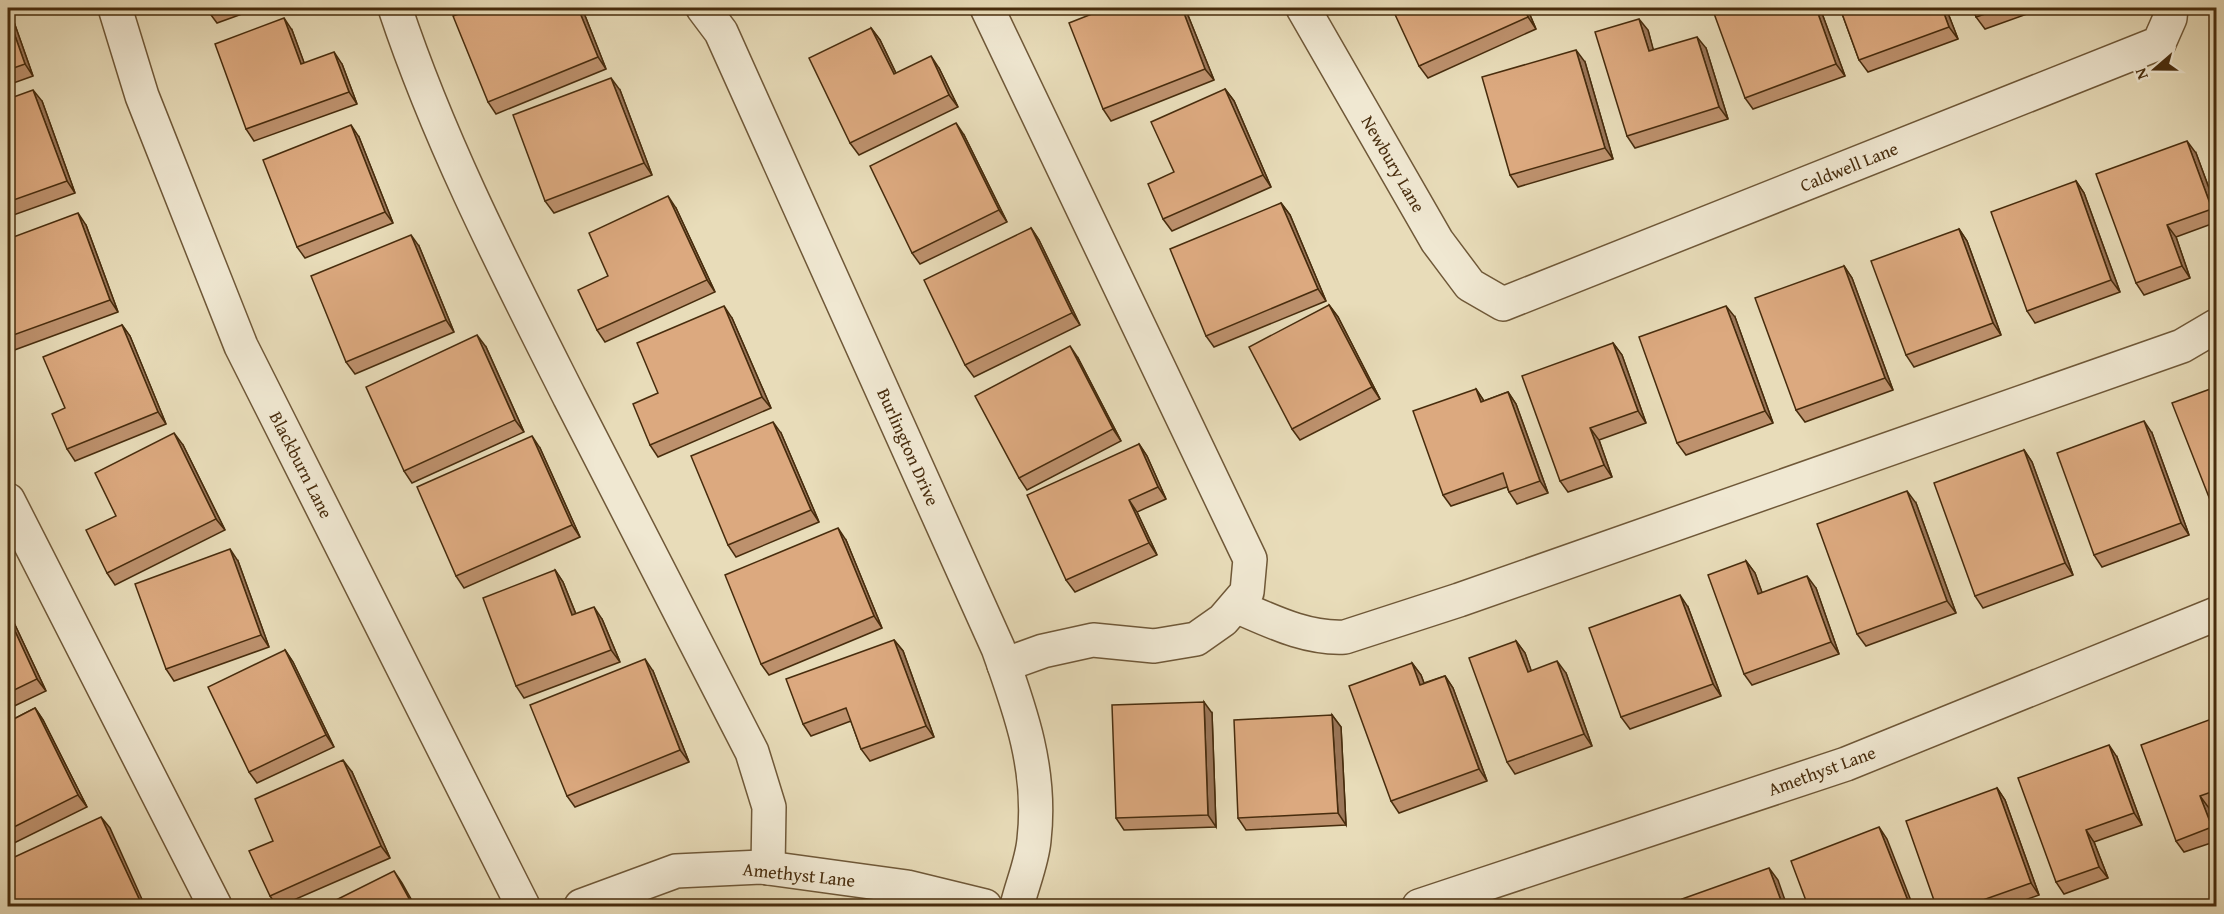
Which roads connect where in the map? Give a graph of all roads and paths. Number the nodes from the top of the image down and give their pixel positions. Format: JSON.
{"nodes":[{"id":1,"x":115,"y":8,"type":"edge"},
{"id":2,"x":395,"y":8,"type":"edge"},
{"id":3,"x":703,"y":8,"type":"edge"},
{"id":4,"x":987,"y":8,"type":"edge"},
{"id":5,"x":1303,"y":8,"type":"edge"},
{"id":6,"x":2171,"y":8,"type":"edge"},
{"id":7,"x":1503,"y":304,"type":"joint"},
{"id":8,"x":2217,"y":326,"type":"edge"},
{"id":9,"x":8,"y":500,"type":"edge"},
{"id":10,"x":1236,"y":606,"type":"junction"},
{"id":11,"x":2217,"y":614,"type":"edge"},
{"id":12,"x":1004,"y":665,"type":"junction"},
{"id":13,"x":768,"y":868,"type":"junction"},
{"id":14,"x":215,"y":906,"type":"edge"},
{"id":15,"x":523,"y":906,"type":"edge"},
{"id":16,"x":581,"y":906,"type":"edge"},
{"id":17,"x":985,"y":906,"type":"edge"},
{"id":18,"x":1017,"y":906,"type":"edge"},
{"id":19,"x":1419,"y":906,"type":"edge"}],
"edges":[{"from":1,"to":15,"type":"street","name":"Blackburn Lane"},
{"from":2,"to":13,"type":"street"},
{"from":3,"to":12,"type":"street","name":"Burlington Drive"},
{"from":4,"to":10,"type":"street"},
{"from":5,"to":7,"type":"street","name":"Newbury Lane"},
{"from":6,"to":7,"type":"street","name":"Caldwell Lane"},
{"from":8,"to":10,"type":"street"},
{"from":9,"to":14,"type":"street"},
{"from":10,"to":12,"type":"street"},
{"from":11,"to":19,"type":"street","name":"Amethyst Lane"},
{"from":12,"to":18,"type":"street","name":"Burlington Drive"},
{"from":13,"to":16,"type":"street","name":"Amethyst Lane"},
{"from":13,"to":17,"type":"street","name":"Amethyst Lane"}]}
